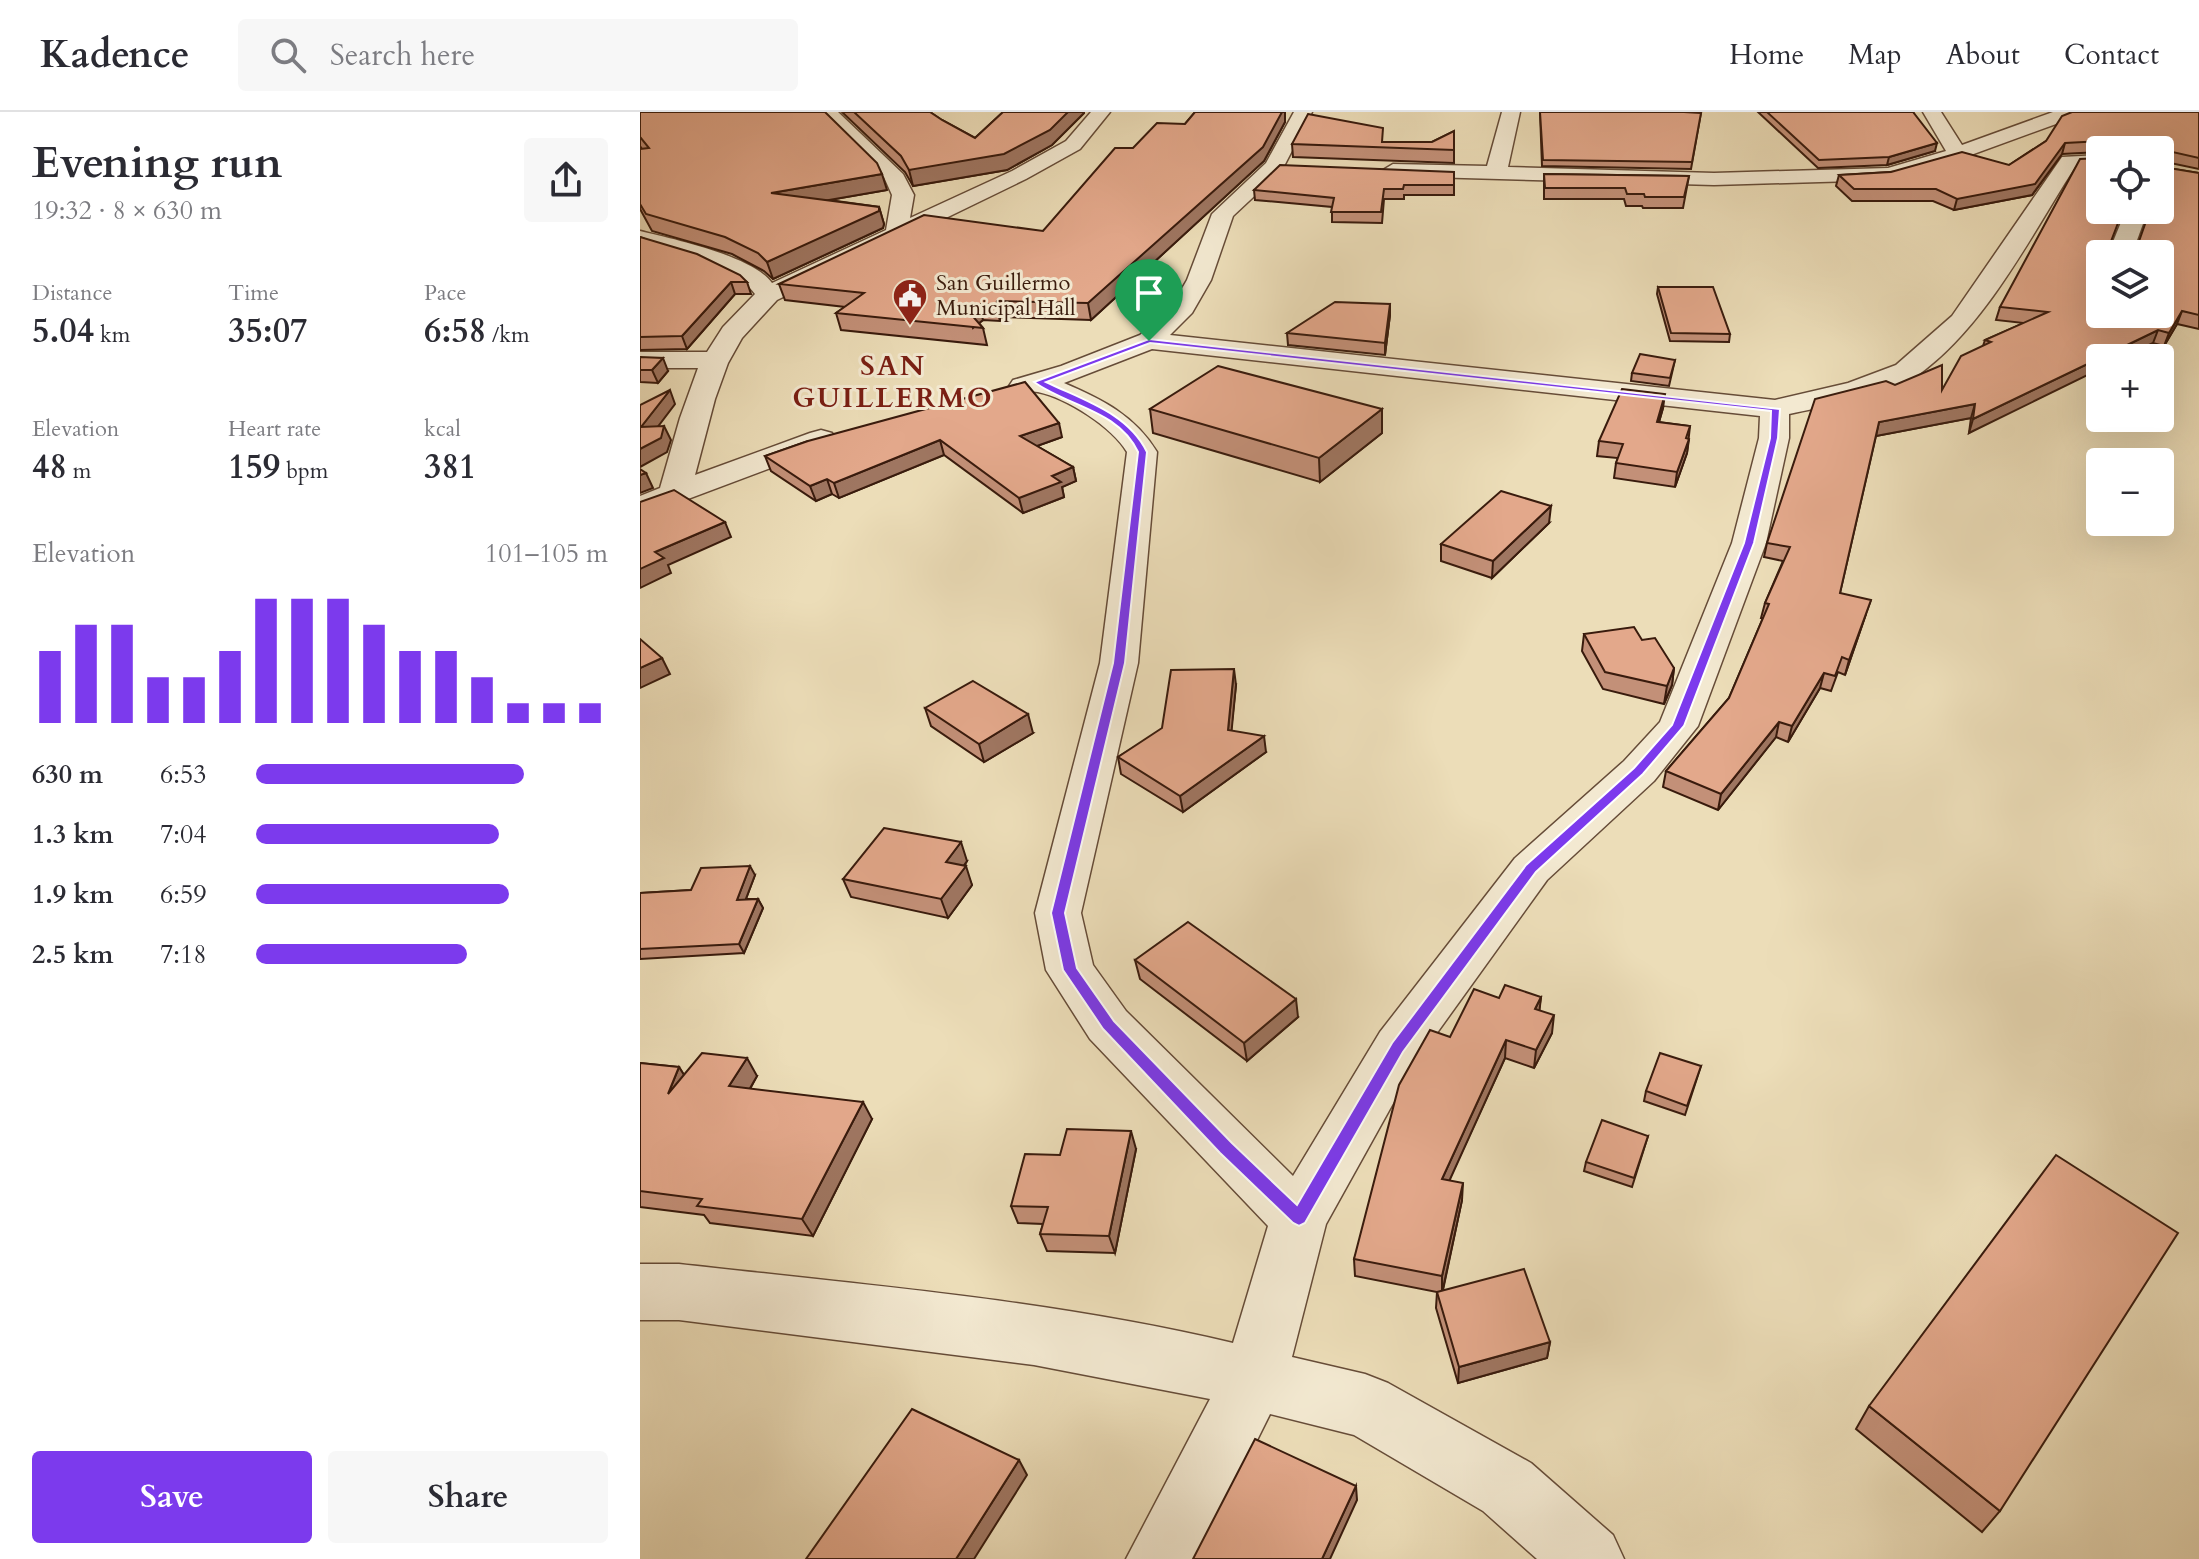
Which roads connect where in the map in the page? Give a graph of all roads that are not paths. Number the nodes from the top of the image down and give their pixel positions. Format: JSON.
{"nodes":[{"id":1,"x":827,"y":112,"type":"edge"},
{"id":2,"x":1101,"y":112,"type":"edge"},
{"id":3,"x":1303,"y":112,"type":"edge"},
{"id":4,"x":1511,"y":112,"type":"edge"},
{"id":5,"x":1932,"y":112,"type":"edge"},
{"id":6,"x":2071,"y":112,"type":"edge"},
{"id":7,"x":1957,"y":152,"type":"junction"},
{"id":8,"x":2086,"y":161,"type":"edge"},
{"id":9,"x":1369,"y":169,"type":"edge"},
{"id":10,"x":1494,"y":174,"type":"junction"},
{"id":11,"x":897,"y":232,"type":"junction"},
{"id":12,"x":640,"y":238,"type":"edge"},
{"id":13,"x":768,"y":295,"type":"junction"},
{"id":14,"x":1149,"y":341,"type":"junction"},
{"id":15,"x":640,"y":360,"type":"edge"},
{"id":16,"x":716,"y":360,"type":"junction"},
{"id":17,"x":1775,"y":409,"type":"junction"},
{"id":18,"x":850,"y":431,"type":"edge"},
{"id":19,"x":675,"y":493,"type":"junction"},
{"id":20,"x":640,"y":507,"type":"edge"},
{"id":21,"x":1299,"y":1218,"type":"junction"},
{"id":22,"x":640,"y":1292,"type":"edge"},
{"id":23,"x":1254,"y":1380,"type":"junction"},
{"id":24,"x":1161,"y":1559,"type":"edge"},
{"id":25,"x":1589,"y":1559,"type":"edge"}],
"edges":[{"from":1,"to":11,"type":"street"},
{"from":2,"to":11,"type":"street"},
{"from":3,"to":14,"type":"street"},
{"from":4,"to":10,"type":"street"},
{"from":5,"to":7,"type":"street"},
{"from":6,"to":7,"type":"street"},
{"from":7,"to":10,"type":"street"},
{"from":8,"to":17,"type":"street"},
{"from":9,"to":10,"type":"street"},
{"from":11,"to":13,"type":"street"},
{"from":12,"to":13,"type":"street"},
{"from":13,"to":16,"type":"street"},
{"from":14,"to":17,"type":"street"},
{"from":14,"to":21,"type":"street"},
{"from":15,"to":16,"type":"street"},
{"from":16,"to":19,"type":"street"},
{"from":17,"to":21,"type":"street"},
{"from":18,"to":19,"type":"street"},
{"from":19,"to":20,"type":"street"},
{"from":21,"to":23,"type":"street"},
{"from":22,"to":23,"type":"street"},
{"from":23,"to":24,"type":"street"},
{"from":23,"to":25,"type":"street"}]}
